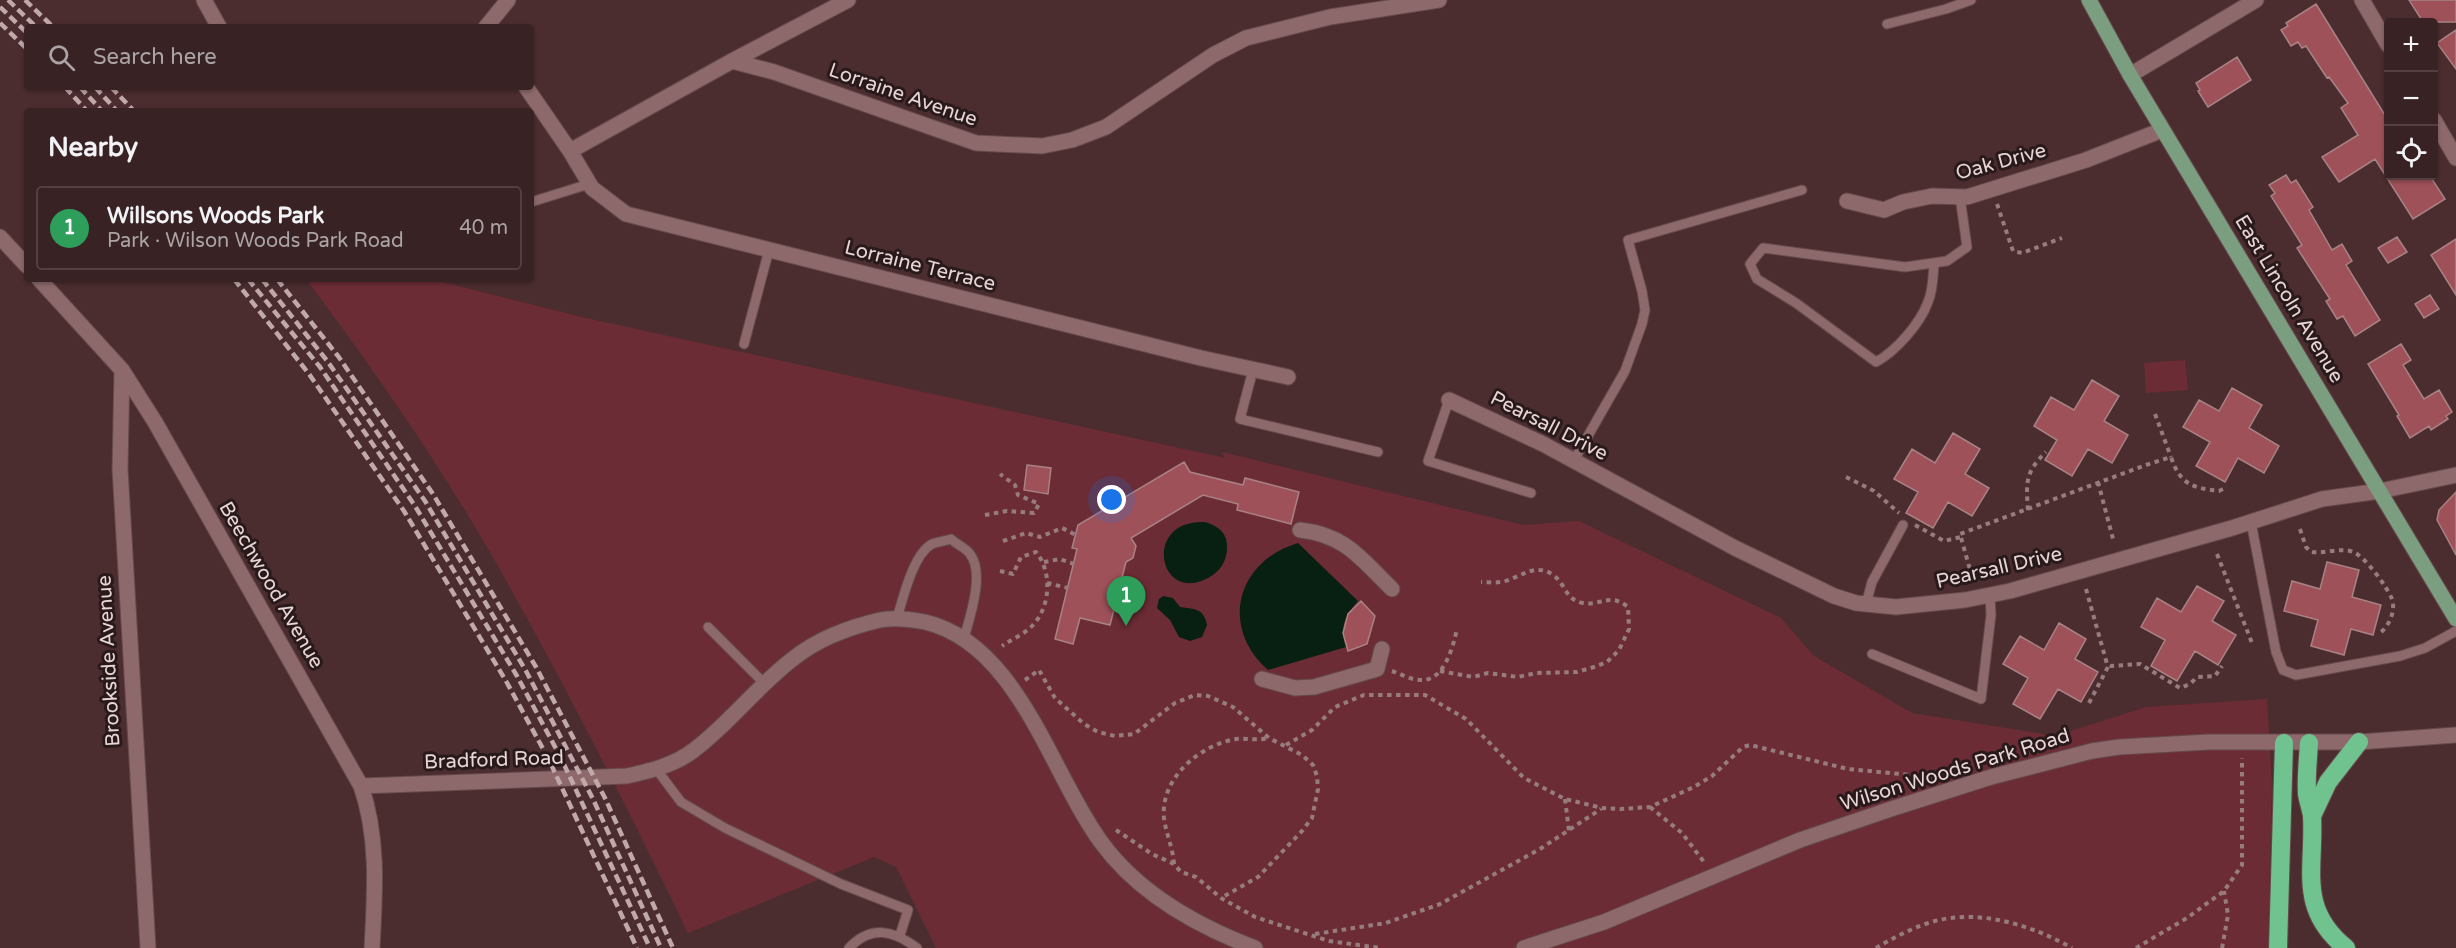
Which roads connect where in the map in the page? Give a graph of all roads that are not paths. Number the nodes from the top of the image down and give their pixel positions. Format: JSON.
{"nodes":[{"id":1,"x":204,"y":0,"type":"edge"},
{"id":2,"x":508,"y":0,"type":"edge"},
{"id":3,"x":848,"y":0,"type":"edge"},
{"id":4,"x":1439,"y":0,"type":"edge"},
{"id":5,"x":1971,"y":0,"type":"edge"},
{"id":6,"x":2089,"y":0,"type":"edge"},
{"id":7,"x":2256,"y":0,"type":"edge"},
{"id":8,"x":2362,"y":0,"type":"edge"},
{"id":9,"x":1414,"y":1,"type":"edge"},
{"id":10,"x":217,"y":24,"type":"edge"},
{"id":11,"x":488,"y":24,"type":"edge"},
{"id":12,"x":1887,"y":24,"type":"dead end"},
{"id":13,"x":2384,"y":38,"type":"edge"},
{"id":14,"x":732,"y":61,"type":"junction"},
{"id":15,"x":2130,"y":75,"type":"junction"},
{"id":16,"x":528,"y":90,"type":"edge"},
{"id":17,"x":2437,"y":126,"type":"edge"},
{"id":18,"x":2162,"y":130,"type":"junction"},
{"id":19,"x":570,"y":151,"type":"junction"},
{"id":20,"x":2456,"y":158,"type":"edge"},
{"id":21,"x":589,"y":184,"type":"junction"},
{"id":22,"x":1802,"y":190,"type":"dead end"},
{"id":23,"x":1960,"y":196,"type":"junction"},
{"id":24,"x":534,"y":201,"type":"edge"},
{"id":25,"x":1847,"y":201,"type":"dead end"},
{"id":26,"x":0,"y":237,"type":"edge"},
{"id":27,"x":769,"y":250,"type":"junction"},
{"id":28,"x":24,"y":263,"type":"edge"},
{"id":29,"x":1934,"y":264,"type":"junction"},
{"id":30,"x":42,"y":282,"type":"edge"},
{"id":31,"x":744,"y":344,"type":"dead end"},
{"id":32,"x":122,"y":370,"type":"junction"},
{"id":33,"x":1253,"y":370,"type":"junction"},
{"id":34,"x":1288,"y":377,"type":"dead end"},
{"id":35,"x":1449,"y":400,"type":"joint"},
{"id":36,"x":1378,"y":452,"type":"dead end"},
{"id":37,"x":1573,"y":462,"type":"junction"},
{"id":38,"x":2456,"y":475,"type":"edge"},
{"id":39,"x":2380,"y":491,"type":"junction"},
{"id":40,"x":1531,"y":493,"type":"dead end"},
{"id":41,"x":2251,"y":522,"type":"junction"},
{"id":42,"x":1903,"y":525,"type":"dead end"},
{"id":43,"x":1300,"y":530,"type":"dead end"},
{"id":44,"x":1392,"y":589,"type":"dead end"},
{"id":45,"x":1990,"y":595,"type":"junction"},
{"id":46,"x":1866,"y":604,"type":"junction"},
{"id":47,"x":897,"y":618,"type":"junction"},
{"id":48,"x":2456,"y":619,"type":"edge"},
{"id":49,"x":708,"y":627,"type":"dead end"},
{"id":50,"x":2456,"y":631,"type":"edge"},
{"id":51,"x":964,"y":638,"type":"junction"},
{"id":52,"x":1382,"y":649,"type":"dead end"},
{"id":53,"x":1872,"y":654,"type":"dead end"},
{"id":54,"x":1262,"y":680,"type":"dead end"},
{"id":55,"x":765,"y":684,"type":"junction"},
{"id":56,"x":2456,"y":735,"type":"edge"},
{"id":57,"x":2359,"y":742,"type":"junction"},
{"id":58,"x":2284,"y":743,"type":"junction"},
{"id":59,"x":2309,"y":743,"type":"junction"},
{"id":60,"x":657,"y":770,"type":"junction"},
{"id":61,"x":361,"y":786,"type":"junction"},
{"id":62,"x":2312,"y":816,"type":"junction"},
{"id":63,"x":900,"y":935,"type":"junction"},
{"id":64,"x":148,"y":948,"type":"edge"},
{"id":65,"x":372,"y":948,"type":"edge"},
{"id":66,"x":849,"y":948,"type":"edge"},
{"id":67,"x":917,"y":948,"type":"edge"},
{"id":68,"x":1255,"y":948,"type":"edge"},
{"id":69,"x":1524,"y":948,"type":"edge"},
{"id":70,"x":2278,"y":948,"type":"edge"},
{"id":71,"x":2346,"y":948,"type":"edge"}],
"edges":[{"from":1,"to":10,"type":"street"},
{"from":2,"to":11,"type":"street"},
{"from":3,"to":14,"type":"street"},
{"from":4,"to":9,"type":"street","name":"Lorraine Avenue"},
{"from":5,"to":12,"type":"lane"},
{"from":6,"to":15,"type":"main road","name":"East Lincoln Avenue"},
{"from":7,"to":15,"type":"street"},
{"from":8,"to":13,"type":"street"},
{"from":9,"to":14,"type":"street","name":"Lorraine Avenue"},
{"from":14,"to":19,"type":"street"},
{"from":15,"to":18,"type":"main road","name":"East Lincoln Avenue"},
{"from":16,"to":19,"type":"street"},
{"from":17,"to":20,"type":"street"},
{"from":18,"to":23,"type":"street","name":"Oak Drive"},
{"from":18,"to":39,"type":"main road","name":"East Lincoln Avenue"},
{"from":19,"to":21,"type":"street","name":"Lorraine Terrace"},
{"from":21,"to":24,"type":"lane"},
{"from":21,"to":27,"type":"street","name":"Lorraine Terrace"},
{"from":22,"to":37,"type":"lane"},
{"from":23,"to":25,"type":"street","name":"Oak Drive"},
{"from":23,"to":29,"type":"lane"},
{"from":26,"to":28,"type":"street"},
{"from":27,"to":31,"type":"lane"},
{"from":27,"to":33,"type":"street","name":"Lorraine Terrace"},
{"from":29,"to":29,"type":"lane"},
{"from":30,"to":32,"type":"street","name":"Beechwood Avenue"},
{"from":32,"to":61,"type":"street","name":"Beechwood Avenue"},
{"from":32,"to":64,"type":"street","name":"Brookside Avenue"},
{"from":33,"to":34,"type":"street","name":"Lorraine Terrace"},
{"from":33,"to":36,"type":"lane"},
{"from":35,"to":37,"type":"street","name":"Pearsall Drive"},
{"from":35,"to":40,"type":"lane"},
{"from":37,"to":46,"type":"street","name":"Pearsall Drive"},
{"from":38,"to":39,"type":"street","name":"Pearsall Drive"},
{"from":39,"to":41,"type":"street","name":"Pearsall Drive"},
{"from":39,"to":48,"type":"main road","name":"East Lincoln Avenue"},
{"from":41,"to":45,"type":"street","name":"Pearsall Drive"},
{"from":41,"to":50,"type":"lane"},
{"from":42,"to":46,"type":"lane"},
{"from":43,"to":44,"type":"street"},
{"from":45,"to":46,"type":"street","name":"Pearsall Drive"},
{"from":45,"to":53,"type":"lane"},
{"from":47,"to":51,"type":"street"},
{"from":47,"to":51,"type":"lane"},
{"from":47,"to":55,"type":"street"},
{"from":49,"to":55,"type":"lane"},
{"from":51,"to":68,"type":"street"},
{"from":52,"to":54,"type":"street"},
{"from":55,"to":60,"type":"street"},
{"from":56,"to":57,"type":"street","name":"Wilson Woods Park Road"},
{"from":57,"to":59,"type":"street","name":"Wilson Woods Park Road"},
{"from":57,"to":62,"type":"highway"},
{"from":58,"to":59,"type":"street","name":"Wilson Woods Park Road"},
{"from":58,"to":69,"type":"street","name":"Wilson Woods Park Road"},
{"from":58,"to":70,"type":"highway"},
{"from":59,"to":62,"type":"highway"},
{"from":60,"to":61,"type":"street","name":"Bradford Road"},
{"from":60,"to":63,"type":"lane"},
{"from":61,"to":65,"type":"street","name":"Beechwood Avenue"},
{"from":62,"to":71,"type":"highway"},
{"from":63,"to":66,"type":"lane"},
{"from":63,"to":67,"type":"lane"}]}
